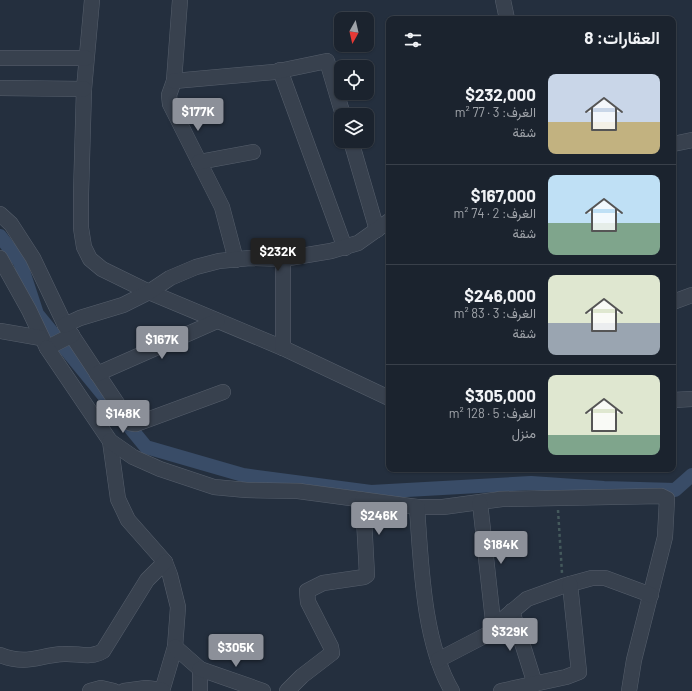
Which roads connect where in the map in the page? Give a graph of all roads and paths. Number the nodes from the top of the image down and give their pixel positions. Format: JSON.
{"nodes":[{"id":1,"x":92,"y":0,"type":"edge"},
{"id":2,"x":180,"y":0,"type":"edge"},
{"id":3,"x":503,"y":0,"type":"edge"},
{"id":4,"x":506,"y":16,"type":"edge"},
{"id":5,"x":0,"y":58,"type":"edge"},
{"id":6,"x":86,"y":58,"type":"junction"},
{"id":7,"x":280,"y":70,"type":"junction"},
{"id":8,"x":174,"y":81,"type":"junction"},
{"id":9,"x":0,"y":88,"type":"edge"},
{"id":10,"x":84,"y":90,"type":"junction"},
{"id":11,"x":341,"y":108,"type":"edge"},
{"id":12,"x":692,"y":140,"type":"edge"},
{"id":13,"x":676,"y":143,"type":"edge"},
{"id":14,"x":353,"y":148,"type":"edge"},
{"id":15,"x":253,"y":152,"type":"dead end"},
{"id":16,"x":199,"y":162,"type":"junction"},
{"id":17,"x":0,"y":214,"type":"edge"},
{"id":18,"x":386,"y":223,"type":"edge"},
{"id":19,"x":377,"y":230,"type":"junction"},
{"id":20,"x":345,"y":248,"type":"junction"},
{"id":21,"x":0,"y":258,"type":"edge"},
{"id":22,"x":284,"y":259,"type":"junction"},
{"id":23,"x":236,"y":260,"type":"junction"},
{"id":24,"x":149,"y":292,"type":"junction"},
{"id":25,"x":692,"y":295,"type":"edge"},
{"id":26,"x":676,"y":301,"type":"edge"},
{"id":27,"x":217,"y":321,"type":"junction"},
{"id":28,"x":0,"y":331,"type":"edge"},
{"id":29,"x":68,"y":332,"type":"junction"},
{"id":30,"x":46,"y":344,"type":"junction"},
{"id":31,"x":283,"y":348,"type":"junction"},
{"id":32,"x":97,"y":374,"type":"junction"},
{"id":33,"x":223,"y":392,"type":"dead end"},
{"id":34,"x":386,"y":397,"type":"edge"},
{"id":35,"x":692,"y":399,"type":"edge"},
{"id":36,"x":676,"y":400,"type":"edge"},
{"id":37,"x":110,"y":441,"type":"junction"},
{"id":38,"x":557,"y":498,"type":"junction"},
{"id":39,"x":363,"y":500,"type":"junction"},
{"id":40,"x":480,"y":503,"type":"junction"},
{"id":41,"x":417,"y":507,"type":"junction"},
{"id":42,"x":165,"y":562,"type":"junction"},
{"id":43,"x":566,"y":585,"type":"junction"},
{"id":44,"x":651,"y":595,"type":"junction"},
{"id":45,"x":512,"y":611,"type":"junction"},
{"id":46,"x":494,"y":630,"type":"junction"},
{"id":47,"x":175,"y":647,"type":"junction"},
{"id":48,"x":0,"y":656,"type":"edge"},
{"id":49,"x":438,"y":660,"type":"junction"},
{"id":50,"x":200,"y":669,"type":"junction"},
{"id":51,"x":535,"y":684,"type":"junction"},
{"id":52,"x":565,"y":684,"type":"edge"},
{"id":53,"x":90,"y":691,"type":"edge"},
{"id":54,"x":114,"y":691,"type":"edge"},
{"id":55,"x":124,"y":691,"type":"edge"},
{"id":56,"x":162,"y":691,"type":"edge"},
{"id":57,"x":200,"y":691,"type":"edge"},
{"id":58,"x":263,"y":691,"type":"edge"},
{"id":59,"x":287,"y":691,"type":"edge"},
{"id":60,"x":452,"y":691,"type":"edge"},
{"id":61,"x":502,"y":691,"type":"edge"},
{"id":62,"x":629,"y":691,"type":"edge"}],
"edges":[{"from":1,"to":6,"type":"street"},
{"from":2,"to":8,"type":"street"},
{"from":3,"to":4,"type":"street"},
{"from":5,"to":6,"type":"street"},
{"from":6,"to":10,"type":"street"},
{"from":7,"to":8,"type":"street"},
{"from":7,"to":11,"type":"street"},
{"from":7,"to":20,"type":"street"},
{"from":8,"to":16,"type":"street"},
{"from":9,"to":10,"type":"street"},
{"from":10,"to":24,"type":"street"},
{"from":12,"to":13,"type":"street"},
{"from":14,"to":19,"type":"street"},
{"from":15,"to":16,"type":"street"},
{"from":16,"to":23,"type":"street"},
{"from":17,"to":29,"type":"street"},
{"from":18,"to":19,"type":"street"},
{"from":19,"to":20,"type":"street"},
{"from":20,"to":22,"type":"street"},
{"from":21,"to":30,"type":"street"},
{"from":22,"to":23,"type":"street"},
{"from":22,"to":31,"type":"street"},
{"from":23,"to":24,"type":"street"},
{"from":24,"to":27,"type":"street"},
{"from":24,"to":29,"type":"street"},
{"from":25,"to":26,"type":"street"},
{"from":27,"to":31,"type":"street"},
{"from":27,"to":32,"type":"street"},
{"from":28,"to":30,"type":"street"},
{"from":29,"to":30,"type":"street"},
{"from":29,"to":32,"type":"street"},
{"from":30,"to":37,"type":"street"},
{"from":31,"to":34,"type":"street"},
{"from":32,"to":33,"type":"street"},
{"from":35,"to":36,"type":"street"},
{"from":37,"to":39,"type":"street"},
{"from":37,"to":42,"type":"street"},
{"from":38,"to":40,"type":"street"},
{"from":38,"to":43,"type":"path"},
{"from":38,"to":44,"type":"street"},
{"from":39,"to":41,"type":"street"},
{"from":39,"to":59,"type":"street"},
{"from":40,"to":41,"type":"street"},
{"from":40,"to":46,"type":"street"},
{"from":41,"to":49,"type":"street"},
{"from":42,"to":47,"type":"street"},
{"from":42,"to":48,"type":"street"},
{"from":43,"to":44,"type":"street"},
{"from":43,"to":45,"type":"street"},
{"from":43,"to":52,"type":"street"},
{"from":44,"to":62,"type":"street"},
{"from":45,"to":46,"type":"street"},
{"from":45,"to":51,"type":"street"},
{"from":46,"to":49,"type":"street"},
{"from":47,"to":50,"type":"street"},
{"from":47,"to":56,"type":"street"},
{"from":49,"to":60,"type":"street"},
{"from":50,"to":57,"type":"street"},
{"from":50,"to":58,"type":"street"},
{"from":51,"to":52,"type":"street"},
{"from":51,"to":61,"type":"street"},
{"from":53,"to":54,"type":"street"},
{"from":55,"to":56,"type":"street"}]}
